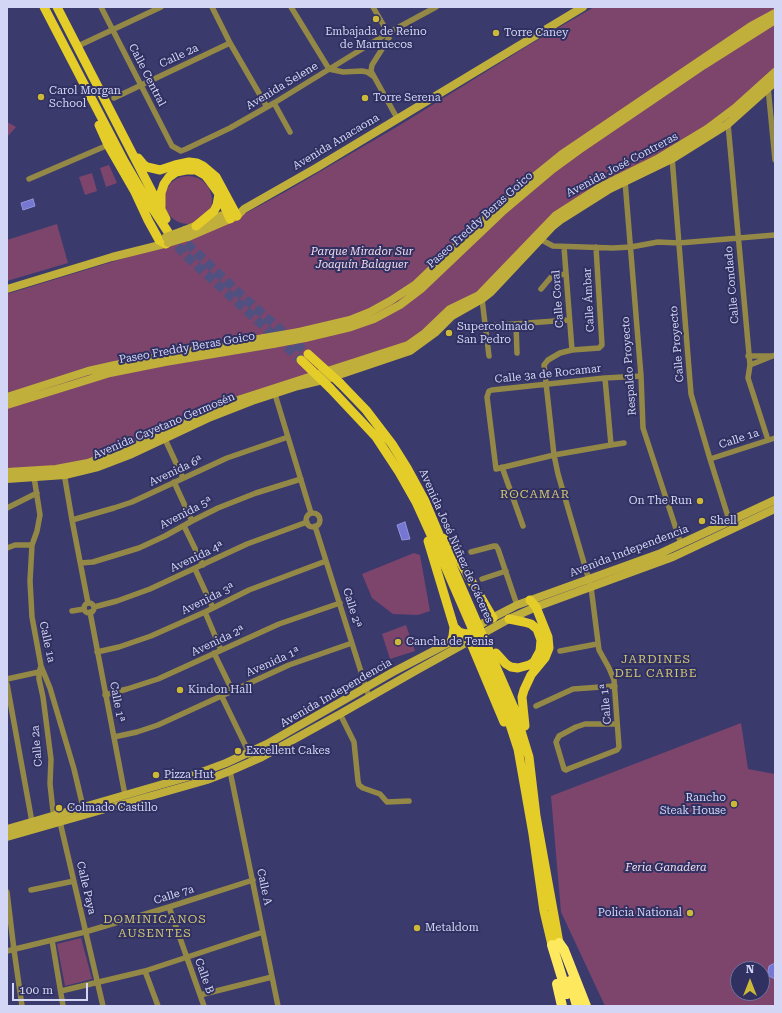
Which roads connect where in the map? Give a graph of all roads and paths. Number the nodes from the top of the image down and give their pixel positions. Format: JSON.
{"nodes":[{"id":1,"x":45,"y":7,"type":"edge"},
{"id":2,"x":101,"y":7,"type":"edge"},
{"id":3,"x":161,"y":7,"type":"edge"},
{"id":4,"x":212,"y":7,"type":"edge"},
{"id":5,"x":291,"y":7,"type":"edge"},
{"id":6,"x":373,"y":7,"type":"edge"},
{"id":7,"x":436,"y":7,"type":"edge"},
{"id":8,"x":583,"y":7,"type":"edge"},
{"id":9,"x":59,"y":10,"type":"edge"},
{"id":10,"x":775,"y":13,"type":"edge"},
{"id":11,"x":50,"y":18,"type":"junction"},
{"id":12,"x":775,"y":20,"type":"edge"},
{"id":13,"x":113,"y":30,"type":"junction"},
{"id":14,"x":388,"y":33,"type":"junction"},
{"id":15,"x":230,"y":43,"type":"junction"},
{"id":16,"x":78,"y":46,"type":"junction"},
{"id":17,"x":84,"y":57,"type":"junction"},
{"id":18,"x":74,"y":64,"type":"junction"},
{"id":19,"x":329,"y":69,"type":"junction"},
{"id":20,"x":775,"y":72,"type":"edge"},
{"id":21,"x":373,"y":76,"type":"junction"},
{"id":22,"x":772,"y":84,"type":"edge"},
{"id":23,"x":141,"y":85,"type":"junction"},
{"id":24,"x":114,"y":98,"type":"dead end"},
{"id":25,"x":645,"y":101,"type":"junction"},
{"id":26,"x":274,"y":103,"type":"junction"},
{"id":27,"x":267,"y":107,"type":"junction"},
{"id":28,"x":397,"y":118,"type":"junction"},
{"id":29,"x":726,"y":121,"type":"junction"},
{"id":30,"x":120,"y":129,"type":"junction"},
{"id":31,"x":290,"y":132,"type":"dead end"},
{"id":32,"x":108,"y":145,"type":"junction"},
{"id":33,"x":177,"y":150,"type":"joint"},
{"id":34,"x":671,"y":155,"type":"junction"},
{"id":35,"x":775,"y":160,"type":"edge"},
{"id":36,"x":29,"y":179,"type":"dead end"},
{"id":37,"x":625,"y":181,"type":"junction"},
{"id":38,"x":219,"y":194,"type":"junction"},
{"id":39,"x":162,"y":212,"type":"junction"},
{"id":40,"x":232,"y":214,"type":"junction"},
{"id":41,"x":196,"y":226,"type":"junction"},
{"id":42,"x":186,"y":234,"type":"junction"},
{"id":43,"x":775,"y":235,"type":"edge"},
{"id":44,"x":166,"y":238,"type":"junction"},
{"id":45,"x":537,"y":238,"type":"junction"},
{"id":46,"x":738,"y":238,"type":"junction"},
{"id":47,"x":679,"y":243,"type":"junction"},
{"id":48,"x":564,"y":247,"type":"junction"},
{"id":49,"x":596,"y":247,"type":"junction"},
{"id":50,"x":631,"y":247,"type":"junction"},
{"id":51,"x":566,"y":274,"type":"junction"},
{"id":52,"x":7,"y":289,"type":"edge"},
{"id":53,"x":541,"y":289,"type":"dead end"},
{"id":54,"x":482,"y":299,"type":"junction"},
{"id":55,"x":569,"y":320,"type":"junction"},
{"id":56,"x":516,"y":324,"type":"junction"},
{"id":57,"x":486,"y":326,"type":"junction"},
{"id":58,"x":572,"y":350,"type":"junction"},
{"id":59,"x":517,"y":353,"type":"dead end"},
{"id":60,"x":489,"y":356,"type":"dead end"},
{"id":61,"x":748,"y":356,"type":"junction"},
{"id":62,"x":773,"y":356,"type":"edge"},
{"id":63,"x":750,"y":365,"type":"junction"},
{"id":64,"x":641,"y":376,"type":"junction"},
{"id":65,"x":605,"y":378,"type":"junction"},
{"id":66,"x":326,"y":380,"type":"junction"},
{"id":67,"x":546,"y":385,"type":"junction"},
{"id":68,"x":274,"y":391,"type":"junction"},
{"id":69,"x":7,"y":397,"type":"edge"},
{"id":70,"x":7,"y":405,"type":"edge"},
{"id":71,"x":164,"y":436,"type":"junction"},
{"id":72,"x":288,"y":437,"type":"junction"},
{"id":73,"x":775,"y":438,"type":"edge"},
{"id":74,"x":768,"y":440,"type":"junction"},
{"id":75,"x":624,"y":443,"type":"dead end"},
{"id":76,"x":611,"y":445,"type":"junction"},
{"id":77,"x":554,"y":455,"type":"junction"},
{"id":78,"x":710,"y":459,"type":"junction"},
{"id":79,"x":499,"y":468,"type":"junction"},
{"id":80,"x":64,"y":471,"type":"junction"},
{"id":81,"x":7,"y":472,"type":"edge"},
{"id":82,"x":34,"y":477,"type":"junction"},
{"id":83,"x":183,"y":478,"type":"junction"},
{"id":84,"x":7,"y":479,"type":"edge"},
{"id":85,"x":301,"y":479,"type":"junction"},
{"id":86,"x":174,"y":482,"type":"junction"},
{"id":87,"x":37,"y":493,"type":"junction"},
{"id":88,"x":775,"y":500,"type":"edge"},
{"id":89,"x":420,"y":501,"type":"junction"},
{"id":90,"x":7,"y":508,"type":"edge"},
{"id":91,"x":775,"y":509,"type":"edge"},
{"id":92,"x":311,"y":513,"type":"junction"},
{"id":93,"x":72,"y":520,"type":"junction"},
{"id":94,"x":192,"y":521,"type":"junction"},
{"id":95,"x":307,"y":522,"type":"junction"},
{"id":96,"x":731,"y":525,"type":"junction"},
{"id":97,"x":184,"y":526,"type":"junction"},
{"id":98,"x":315,"y":526,"type":"junction"},
{"id":99,"x":522,"y":526,"type":"dead end"},
{"id":100,"x":681,"y":544,"type":"junction"},
{"id":101,"x":32,"y":545,"type":"junction"},
{"id":102,"x":7,"y":548,"type":"edge"},
{"id":103,"x":471,"y":552,"type":"dead end"},
{"id":104,"x":326,"y":561,"type":"junction"},
{"id":105,"x":646,"y":562,"type":"junction"},
{"id":106,"x":81,"y":563,"type":"junction"},
{"id":107,"x":448,"y":564,"type":"junction"},
{"id":108,"x":203,"y":565,"type":"junction"},
{"id":109,"x":195,"y":568,"type":"junction"},
{"id":110,"x":506,"y":571,"type":"junction"},
{"id":111,"x":482,"y":579,"type":"dead end"},
{"id":112,"x":590,"y":583,"type":"junction"},
{"id":113,"x":466,"y":594,"type":"junction"},
{"id":114,"x":88,"y":603,"type":"junction"},
{"id":115,"x":340,"y":603,"type":"junction"},
{"id":116,"x":533,"y":604,"type":"junction"},
{"id":117,"x":517,"y":605,"type":"junction"},
{"id":118,"x":94,"y":607,"type":"junction"},
{"id":119,"x":213,"y":608,"type":"junction"},
{"id":120,"x":84,"y":609,"type":"junction"},
{"id":121,"x":72,"y":611,"type":"dead end"},
{"id":122,"x":90,"y":612,"type":"junction"},
{"id":123,"x":205,"y":612,"type":"junction"},
{"id":124,"x":493,"y":618,"type":"junction"},
{"id":125,"x":509,"y":619,"type":"junction"},
{"id":126,"x":454,"y":627,"type":"junction"},
{"id":127,"x":468,"y":638,"type":"junction"},
{"id":128,"x":451,"y":642,"type":"junction"},
{"id":129,"x":352,"y":643,"type":"junction"},
{"id":130,"x":597,"y":644,"type":"junction"},
{"id":131,"x":221,"y":650,"type":"junction"},
{"id":132,"x":560,"y":651,"type":"dead end"},
{"id":133,"x":97,"y":652,"type":"junction"},
{"id":134,"x":214,"y":653,"type":"junction"},
{"id":135,"x":41,"y":666,"type":"junction"},
{"id":136,"x":415,"y":666,"type":"junction"},
{"id":137,"x":39,"y":672,"type":"junction"},
{"id":138,"x":7,"y":679,"type":"edge"},
{"id":139,"x":7,"y":684,"type":"edge"},
{"id":140,"x":615,"y":686,"type":"junction"},
{"id":141,"x":366,"y":688,"type":"junction"},
{"id":142,"x":233,"y":692,"type":"junction"},
{"id":143,"x":105,"y":695,"type":"junction"},
{"id":144,"x":222,"y":697,"type":"junction"},
{"id":145,"x":369,"y":697,"type":"junction"},
{"id":146,"x":536,"y":706,"type":"dead end"},
{"id":147,"x":510,"y":710,"type":"junction"},
{"id":148,"x":340,"y":714,"type":"junction"},
{"id":149,"x":617,"y":724,"type":"junction"},
{"id":150,"x":114,"y":737,"type":"junction"},
{"id":151,"x":249,"y":753,"type":"junction"},
{"id":152,"x":524,"y":759,"type":"junction"},
{"id":153,"x":253,"y":761,"type":"junction"},
{"id":154,"x":230,"y":771,"type":"junction"},
{"id":155,"x":125,"y":795,"type":"junction"},
{"id":156,"x":409,"y":801,"type":"dead end"},
{"id":157,"x":83,"y":807,"type":"junction"},
{"id":158,"x":54,"y":815,"type":"junction"},
{"id":159,"x":32,"y":822,"type":"junction"},
{"id":160,"x":60,"y":822,"type":"junction"},
{"id":161,"x":7,"y":829,"type":"edge"},
{"id":162,"x":7,"y":837,"type":"edge"},
{"id":163,"x":253,"y":880,"type":"junction"},
{"id":164,"x":74,"y":881,"type":"junction"},
{"id":165,"x":31,"y":890,"type":"dead end"},
{"id":166,"x":7,"y":892,"type":"edge"},
{"id":167,"x":169,"y":907,"type":"junction"},
{"id":168,"x":85,"y":932,"type":"junction"},
{"id":169,"x":263,"y":932,"type":"junction"},
{"id":170,"x":52,"y":940,"type":"junction"},
{"id":171,"x":556,"y":944,"type":"junction"},
{"id":172,"x":14,"y":950,"type":"junction"},
{"id":173,"x":7,"y":951,"type":"edge"},
{"id":174,"x":186,"y":958,"type":"junction"},
{"id":175,"x":145,"y":971,"type":"junction"},
{"id":176,"x":272,"y":977,"type":"junction"},
{"id":177,"x":98,"y":983,"type":"junction"},
{"id":178,"x":61,"y":991,"type":"junction"},
{"id":179,"x":200,"y":994,"type":"junction"},
{"id":180,"x":22,"y":1006,"type":"edge"},
{"id":181,"x":63,"y":1006,"type":"edge"},
{"id":182,"x":103,"y":1006,"type":"edge"},
{"id":183,"x":158,"y":1006,"type":"edge"},
{"id":184,"x":204,"y":1006,"type":"edge"},
{"id":185,"x":278,"y":1006,"type":"edge"},
{"id":186,"x":562,"y":1006,"type":"edge"},
{"id":187,"x":570,"y":1006,"type":"edge"},
{"id":188,"x":577,"y":1006,"type":"edge"},
{"id":189,"x":586,"y":1006,"type":"edge"}],
"edges":[{"from":1,"to":11,"type":"main road"},
{"from":2,"to":13,"type":"street","name":"Calle Central"},
{"from":3,"to":13,"type":"street"},
{"from":4,"to":15,"type":"street"},
{"from":5,"to":19,"type":"street"},
{"from":6,"to":14,"type":"street"},
{"from":7,"to":14,"type":"street","name":"Avenida Selene"},
{"from":8,"to":28,"type":"main road","name":"Avenida Anacaona"},
{"from":9,"to":11,"type":"main road"},
{"from":9,"to":16,"type":"main road"},
{"from":10,"to":25,"type":"main road","name":"Paseo Freddy Beras Goico"},
{"from":11,"to":18,"type":"main road"},
{"from":12,"to":25,"type":"main road","name":"Paseo Freddy Beras Goico"},
{"from":13,"to":16,"type":"street"},
{"from":13,"to":23,"type":"street","name":"Calle Central"},
{"from":14,"to":19,"type":"street","name":"Avenida Selene"},
{"from":14,"to":21,"type":"street"},
{"from":15,"to":23,"type":"street","name":"Calle 2a"},
{"from":15,"to":27,"type":"street"},
{"from":16,"to":17,"type":"main road"},
{"from":17,"to":18,"type":"main road"},
{"from":17,"to":30,"type":"main road"},
{"from":18,"to":32,"type":"main road"},
{"from":18,"to":44,"type":"main road"},
{"from":19,"to":21,"type":"street"},
{"from":19,"to":26,"type":"street","name":"Avenida Selene"},
{"from":20,"to":29,"type":"main road","name":"Avenida José Contreras"},
{"from":21,"to":28,"type":"street"},
{"from":22,"to":29,"type":"main road","name":"Avenida José Contreras"},
{"from":22,"to":35,"type":"street"},
{"from":23,"to":24,"type":"street","name":"Calle 2a"},
{"from":23,"to":33,"type":"street","name":"Calle Central"},
{"from":25,"to":69,"type":"main road","name":"Paseo Freddy Beras Goico","bridge":true},
{"from":25,"to":70,"type":"main road","name":"Paseo Freddy Beras Goico","bridge":true},
{"from":26,"to":27,"type":"street","name":"Avenida Selene"},
{"from":26,"to":31,"type":"street"},
{"from":27,"to":33,"type":"street","name":"Avenida Selene"},
{"from":28,"to":40,"type":"main road","name":"Avenida Anacaona"},
{"from":29,"to":34,"type":"main road","name":"Avenida José Contreras"},
{"from":29,"to":46,"type":"street","name":"Calle Condado"},
{"from":30,"to":39,"type":"main road"},
{"from":30,"to":40,"type":"main road"},
{"from":32,"to":36,"type":"street"},
{"from":32,"to":44,"type":"main road"},
{"from":34,"to":37,"type":"main road","name":"Avenida José Contreras"},
{"from":34,"to":45,"type":"main road","name":"Avenida José Contreras"},
{"from":34,"to":47,"type":"street","name":"Calle Proyecto"},
{"from":37,"to":45,"type":"main road","name":"Avenida José Contreras"},
{"from":37,"to":50,"type":"street","name":"Respaldo Proyecto"},
{"from":38,"to":39,"type":"main road"},
{"from":38,"to":40,"type":"main road"},
{"from":38,"to":41,"type":"main road"},
{"from":39,"to":44,"type":"main road"},
{"from":40,"to":41,"type":"main road","name":"Avenida Anacaona"},
{"from":40,"to":42,"type":"main road","name":"Avenida Anacaona"},
{"from":41,"to":42,"type":"main road","name":"Avenida Anacaona"},
{"from":42,"to":44,"type":"main road","name":"Avenida Anacaona","bridge":true},
{"from":43,"to":46,"type":"street"},
{"from":44,"to":52,"type":"main road","name":"Avenida Anacaona"},
{"from":45,"to":48,"type":"street"},
{"from":45,"to":54,"type":"main road","name":"Avenida José Contreras"},
{"from":45,"to":66,"type":"main road","name":"Avenida José Contreras"},
{"from":46,"to":47,"type":"street"},
{"from":46,"to":61,"type":"street","name":"Calle Condado"},
{"from":47,"to":50,"type":"street"},
{"from":47,"to":78,"type":"street","name":"Calle Proyecto"},
{"from":48,"to":49,"type":"street"},
{"from":48,"to":51,"type":"street","name":"Calle Coral"},
{"from":49,"to":50,"type":"street"},
{"from":49,"to":58,"type":"street","name":"Calle Ámbar"},
{"from":50,"to":64,"type":"street","name":"Respaldo Proyecto"},
{"from":51,"to":53,"type":"street"},
{"from":51,"to":55,"type":"street","name":"Calle Coral"},
{"from":54,"to":57,"type":"street"},
{"from":54,"to":66,"type":"main road","name":"Avenida José Contreras"},
{"from":55,"to":56,"type":"street"},
{"from":55,"to":58,"type":"street","name":"Calle Coral"},
{"from":56,"to":57,"type":"street"},
{"from":56,"to":59,"type":"street"},
{"from":57,"to":60,"type":"street"},
{"from":58,"to":67,"type":"street","name":"Calle 1ª"},
{"from":61,"to":62,"type":"street"},
{"from":61,"to":63,"type":"street","name":"Calle Condado"},
{"from":62,"to":63,"type":"street"},
{"from":63,"to":74,"type":"street","name":"Calle Condado"},
{"from":64,"to":65,"type":"street","name":"Calle 3a de Rocamar"},
{"from":64,"to":100,"type":"street","name":"Respaldo Proyecto"},
{"from":65,"to":67,"type":"street","name":"Calle 3a de Rocamar"},
{"from":65,"to":76,"type":"street"},
{"from":66,"to":68,"type":"main road","name":"Avenida Cayetano Germosén"},
{"from":66,"to":89,"type":"main road","name":"Avenida José Núñez de Cáceres"},
{"from":66,"to":89,"type":"main road","name":"Avenida José Núñez de Cáceres","bridge":true},
{"from":67,"to":77,"type":"street","name":"Calle 1ª"},
{"from":67,"to":79,"type":"street","name":"Calle 3a de Rocamar"},
{"from":68,"to":71,"type":"main road","name":"Avenida Cayetano Germosén"},
{"from":68,"to":72,"type":"street"},
{"from":71,"to":80,"type":"main road","name":"Avenida Cayetano Germosén"},
{"from":71,"to":83,"type":"street"},
{"from":72,"to":83,"type":"street","name":"Avenida 6ª"},
{"from":72,"to":85,"type":"street"},
{"from":73,"to":74,"type":"street","name":"Calle 1a"},
{"from":74,"to":78,"type":"street","name":"Calle 1a"},
{"from":75,"to":76,"type":"street"},
{"from":76,"to":77,"type":"street"},
{"from":77,"to":79,"type":"street"},
{"from":77,"to":112,"type":"street","name":"Calle 1ª"},
{"from":78,"to":96,"type":"street","name":"Calle Proyecto"},
{"from":79,"to":99,"type":"street","name":"Calle 3a de Rocamar"},
{"from":80,"to":81,"type":"main road","name":"Avenida Cayetano Germosén"},
{"from":80,"to":82,"type":"main road","name":"Avenida Cayetano Germosén"},
{"from":80,"to":93,"type":"street"},
{"from":82,"to":84,"type":"main road","name":"Avenida Cayetano Germosén"},
{"from":82,"to":87,"type":"street","name":"Calle 1a"},
{"from":83,"to":86,"type":"street","name":"Avenida 6ª"},
{"from":85,"to":92,"type":"street"},
{"from":85,"to":94,"type":"street","name":"Avenida 5ª"},
{"from":86,"to":93,"type":"street","name":"Avenida 6ª"},
{"from":86,"to":94,"type":"street"},
{"from":87,"to":90,"type":"street"},
{"from":87,"to":101,"type":"street","name":"Calle 1a"},
{"from":88,"to":96,"type":"main road","name":"Avenida Independencia"},
{"from":89,"to":107,"type":"main road","name":"Avenida José Núñez de Cáceres"},
{"from":89,"to":124,"type":"main road"},
{"from":89,"to":126,"type":"main road"},
{"from":91,"to":96,"type":"main road","name":"Avenida Independencia"},
{"from":92,"to":95,"type":"street"},
{"from":92,"to":98,"type":"street"},
{"from":93,"to":106,"type":"street"},
{"from":94,"to":97,"type":"street","name":"Avenida 5ª"},
{"from":95,"to":98,"type":"street"},
{"from":95,"to":108,"type":"street","name":"Avenida 4ª"},
{"from":96,"to":100,"type":"main road","name":"Avenida Independencia"},
{"from":96,"to":105,"type":"main road","name":"Avenida Independencia"},
{"from":97,"to":106,"type":"street","name":"Avenida 5ª"},
{"from":97,"to":108,"type":"street"},
{"from":98,"to":104,"type":"street","name":"Calle 2ª"},
{"from":100,"to":105,"type":"main road","name":"Avenida Independencia"},
{"from":101,"to":102,"type":"street"},
{"from":101,"to":135,"type":"street","name":"Calle 1a"},
{"from":103,"to":110,"type":"street"},
{"from":104,"to":115,"type":"street","name":"Calle 2ª"},
{"from":104,"to":119,"type":"street","name":"Avenida 3ª"},
{"from":105,"to":112,"type":"main road","name":"Avenida Independencia"},
{"from":106,"to":114,"type":"street"},
{"from":107,"to":113,"type":"main road","name":"Avenida José Núñez de Cáceres","bridge":true},
{"from":107,"to":147,"type":"main road","name":"Avenida José Núñez de Cáceres","bridge":true},
{"from":108,"to":109,"type":"street","name":"Avenida 4ª"},
{"from":109,"to":118,"type":"street","name":"Avenida 4ª"},
{"from":109,"to":119,"type":"street"},
{"from":110,"to":111,"type":"street"},
{"from":110,"to":117,"type":"street"},
{"from":112,"to":116,"type":"main road","name":"Avenida Independencia"},
{"from":112,"to":130,"type":"street","name":"Calle 1ª"},
{"from":113,"to":125,"type":"main road","bridge":true},
{"from":113,"to":147,"type":"main road","name":"Avenida José Núñez de Cáceres","bridge":true},
{"from":114,"to":118,"type":"street"},
{"from":114,"to":120,"type":"street"},
{"from":115,"to":129,"type":"street","name":"Calle 2ª"},
{"from":115,"to":131,"type":"street","name":"Avenida 2ª"},
{"from":116,"to":117,"type":"main road","name":"Avenida Independencia"},
{"from":116,"to":125,"type":"main road","name":"Avenida Independencia"},
{"from":116,"to":152,"type":"main road"},
{"from":117,"to":124,"type":"main road","name":"Avenida Independencia"},
{"from":118,"to":122,"type":"street"},
{"from":119,"to":123,"type":"street","name":"Avenida 3ª"},
{"from":120,"to":121,"type":"street"},
{"from":120,"to":122,"type":"street"},
{"from":122,"to":133,"type":"street","name":"Calle 1ª"},
{"from":123,"to":131,"type":"street"},
{"from":123,"to":133,"type":"street","name":"Avenida 3ª"},
{"from":124,"to":127,"type":"main road","name":"Avenida Independencia"},
{"from":125,"to":127,"type":"main road","name":"Avenida Independencia"},
{"from":126,"to":127,"type":"main road"},
{"from":126,"to":128,"type":"main road"},
{"from":127,"to":128,"type":"main road","name":"Avenida Independencia"},
{"from":127,"to":136,"type":"main road","name":"Avenida Independencia"},
{"from":127,"to":152,"type":"main road"},
{"from":128,"to":136,"type":"main road","name":"Avenida Independencia"},
{"from":129,"to":141,"type":"street","name":"Calle 2ª"},
{"from":129,"to":142,"type":"street","name":"Avenida 1ª"},
{"from":130,"to":132,"type":"street"},
{"from":130,"to":140,"type":"street","name":"Calle 1ª"},
{"from":131,"to":134,"type":"street","name":"Avenida 2ª"},
{"from":133,"to":143,"type":"street","name":"Calle 1ª"},
{"from":134,"to":142,"type":"street"},
{"from":134,"to":143,"type":"street","name":"Avenida 2ª"},
{"from":135,"to":137,"type":"street","name":"Calle 2a"},
{"from":135,"to":157,"type":"street","name":"Calle 1a"},
{"from":136,"to":141,"type":"main road","name":"Avenida Independencia"},
{"from":136,"to":145,"type":"main road","name":"Avenida Independencia"},
{"from":137,"to":138,"type":"street"},
{"from":137,"to":158,"type":"street","name":"Calle 2a"},
{"from":139,"to":159,"type":"street"},
{"from":140,"to":146,"type":"street"},
{"from":140,"to":149,"type":"street","name":"Calle 1ª"},
{"from":141,"to":145,"type":"street","name":"Calle 2ª"},
{"from":141,"to":151,"type":"main road","name":"Avenida Independencia"},
{"from":142,"to":144,"type":"street","name":"Avenida 1ª"},
{"from":143,"to":150,"type":"street","name":"Calle 1ª"},
{"from":144,"to":150,"type":"street","name":"Avenida 1ª"},
{"from":144,"to":151,"type":"street"},
{"from":145,"to":148,"type":"main road","name":"Avenida Independencia"},
{"from":147,"to":152,"type":"main road","name":"Avenida José Núñez de Cáceres"},
{"from":148,"to":153,"type":"main road","name":"Avenida Independencia"},
{"from":148,"to":156,"type":"street"},
{"from":149,"to":149,"type":"street","name":"Calle 1ª"},
{"from":150,"to":155,"type":"street","name":"Calle 1ª"},
{"from":151,"to":153,"type":"street"},
{"from":151,"to":155,"type":"main road","name":"Avenida Independencia"},
{"from":152,"to":171,"type":"main road","name":"Avenida José Núñez de Cáceres"},
{"from":153,"to":154,"type":"main road","name":"Avenida Independencia"},
{"from":154,"to":160,"type":"main road","name":"Avenida Independencia"},
{"from":154,"to":163,"type":"street","name":"Calle A"},
{"from":155,"to":157,"type":"main road","name":"Avenida Independencia"},
{"from":157,"to":158,"type":"main road","name":"Avenida Independencia"},
{"from":158,"to":159,"type":"main road","name":"Avenida Independencia"},
{"from":158,"to":160,"type":"street","name":"Calle 2a"},
{"from":159,"to":161,"type":"main road","name":"Avenida Independencia"},
{"from":160,"to":162,"type":"main road","name":"Avenida Independencia"},
{"from":160,"to":164,"type":"street","name":"Calle Paya"},
{"from":163,"to":167,"type":"street","name":"Calle 7a"},
{"from":163,"to":169,"type":"street","name":"Calle A"},
{"from":164,"to":165,"type":"street"},
{"from":164,"to":168,"type":"street","name":"Calle Paya"},
{"from":166,"to":172,"type":"street"},
{"from":167,"to":168,"type":"street","name":"Calle 7a"},
{"from":167,"to":174,"type":"street","name":"Calle B"},
{"from":168,"to":170,"type":"street","name":"Calle 7a"},
{"from":168,"to":177,"type":"street","name":"Calle Paya"},
{"from":169,"to":174,"type":"street"},
{"from":169,"to":176,"type":"street","name":"Calle A"},
{"from":170,"to":172,"type":"street","name":"Calle 7a"},
{"from":170,"to":178,"type":"street"},
{"from":171,"to":186,"type":"highway"},
{"from":171,"to":187,"type":"highway"},
{"from":171,"to":188,"type":"highway"},
{"from":171,"to":189,"type":"highway"},
{"from":172,"to":173,"type":"street","name":"Calle 7a"},
{"from":172,"to":180,"type":"street"},
{"from":174,"to":175,"type":"street"},
{"from":174,"to":179,"type":"street","name":"Calle B"},
{"from":175,"to":177,"type":"street"},
{"from":175,"to":183,"type":"street"},
{"from":176,"to":179,"type":"street"},
{"from":176,"to":185,"type":"street","name":"Calle A"},
{"from":177,"to":178,"type":"street"},
{"from":177,"to":182,"type":"street","name":"Calle Paya"},
{"from":178,"to":181,"type":"street"},
{"from":179,"to":184,"type":"street","name":"Calle B"}]}
